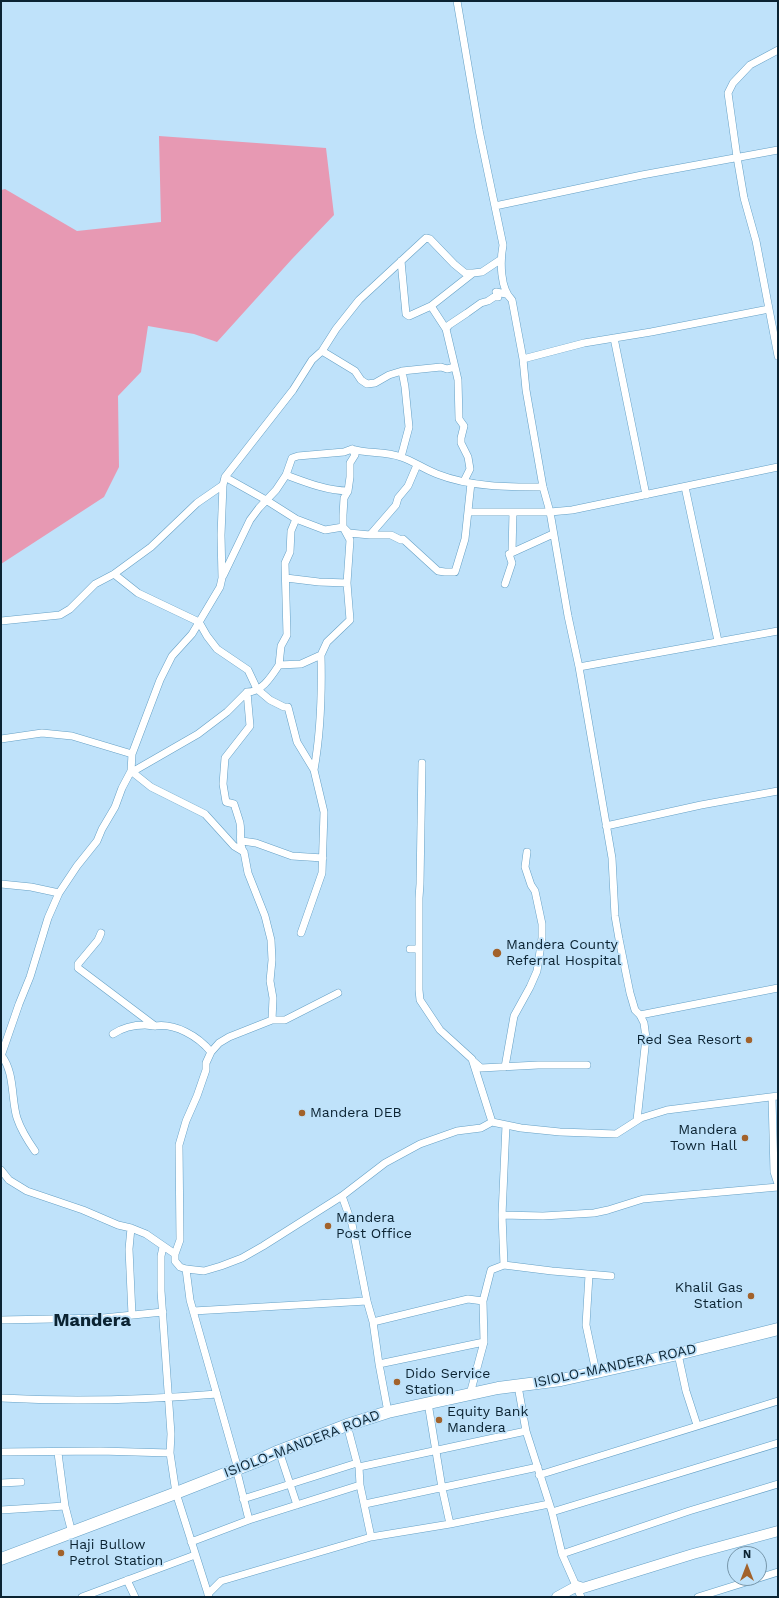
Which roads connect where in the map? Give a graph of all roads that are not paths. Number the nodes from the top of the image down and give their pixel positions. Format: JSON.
{"nodes":[{"id":1,"x":457,"y":1,"type":"edge"},
{"id":2,"x":778,"y":50,"type":"edge"},
{"id":3,"x":778,"y":150,"type":"edge"},
{"id":4,"x":737,"y":157,"type":"junction"},
{"id":5,"x":495,"y":206,"type":"junction"},
{"id":6,"x":500,"y":260,"type":"junction"},
{"id":7,"x":401,"y":261,"type":"junction"},
{"id":8,"x":473,"y":273,"type":"junction"},
{"id":9,"x":506,"y":294,"type":"junction"},
{"id":10,"x":431,"y":306,"type":"junction"},
{"id":11,"x":769,"y":309,"type":"junction"},
{"id":12,"x":446,"y":329,"type":"junction"},
{"id":13,"x":614,"y":338,"type":"junction"},
{"id":14,"x":322,"y":351,"type":"junction"},
{"id":15,"x":778,"y":356,"type":"edge"},
{"id":16,"x":523,"y":359,"type":"junction"},
{"id":17,"x":455,"y":367,"type":"junction"},
{"id":18,"x":402,"y":371,"type":"junction"},
{"id":19,"x":352,"y":449,"type":"junction"},
{"id":20,"x":401,"y":457,"type":"junction"},
{"id":21,"x":417,"y":465,"type":"junction"},
{"id":22,"x":778,"y":467,"type":"edge"},
{"id":23,"x":286,"y":475,"type":"junction"},
{"id":24,"x":225,"y":477,"type":"junction"},
{"id":25,"x":467,"y":482,"type":"junction"},
{"id":26,"x":223,"y":486,"type":"junction"},
{"id":27,"x":685,"y":486,"type":"junction"},
{"id":28,"x":543,"y":487,"type":"junction"},
{"id":29,"x":348,"y":491,"type":"junction"},
{"id":30,"x":646,"y":495,"type":"junction"},
{"id":31,"x":266,"y":500,"type":"junction"},
{"id":32,"x":468,"y":512,"type":"junction"},
{"id":33,"x":514,"y":512,"type":"junction"},
{"id":34,"x":550,"y":512,"type":"junction"},
{"id":35,"x":296,"y":519,"type":"junction"},
{"id":36,"x":343,"y":527,"type":"junction"},
{"id":37,"x":554,"y":534,"type":"junction"},
{"id":38,"x":370,"y":535,"type":"junction"},
{"id":39,"x":512,"y":552,"type":"junction"},
{"id":40,"x":114,"y":574,"type":"junction"},
{"id":41,"x":222,"y":578,"type":"junction"},
{"id":42,"x":286,"y":578,"type":"junction"},
{"id":43,"x":347,"y":582,"type":"junction"},
{"id":44,"x":505,"y":584,"type":"dead end"},
{"id":45,"x":1,"y":621,"type":"edge"},
{"id":46,"x":199,"y":622,"type":"junction"},
{"id":47,"x":778,"y":631,"type":"edge"},
{"id":48,"x":718,"y":641,"type":"junction"},
{"id":49,"x":321,"y":655,"type":"junction"},
{"id":50,"x":279,"y":665,"type":"junction"},
{"id":51,"x":579,"y":667,"type":"junction"},
{"id":52,"x":258,"y":689,"type":"junction"},
{"id":53,"x":247,"y":692,"type":"junction"},
{"id":54,"x":1,"y":739,"type":"edge"},
{"id":55,"x":132,"y":754,"type":"junction"},
{"id":56,"x":422,"y":763,"type":"dead end"},
{"id":57,"x":314,"y":770,"type":"junction"},
{"id":58,"x":132,"y":772,"type":"junction"},
{"id":59,"x":778,"y":791,"type":"edge"},
{"id":60,"x":606,"y":826,"type":"junction"},
{"id":61,"x":242,"y":841,"type":"junction"},
{"id":62,"x":244,"y":852,"type":"junction"},
{"id":63,"x":527,"y":852,"type":"dead end"},
{"id":64,"x":323,"y":858,"type":"junction"},
{"id":65,"x":1,"y":884,"type":"edge"},
{"id":66,"x":59,"y":893,"type":"junction"},
{"id":67,"x":101,"y":933,"type":"dead end"},
{"id":68,"x":301,"y":933,"type":"dead end"},
{"id":69,"x":410,"y":949,"type":"dead end"},
{"id":70,"x":419,"y":949,"type":"junction"},
{"id":71,"x":778,"y":988,"type":"edge"},
{"id":72,"x":338,"y":993,"type":"dead end"},
{"id":73,"x":640,"y":1015,"type":"junction"},
{"id":74,"x":272,"y":1020,"type":"junction"},
{"id":75,"x":155,"y":1026,"type":"junction"},
{"id":76,"x":112,"y":1034,"type":"dead end"},
{"id":77,"x":211,"y":1052,"type":"junction"},
{"id":78,"x":1,"y":1056,"type":"edge"},
{"id":79,"x":472,"y":1059,"type":"junction"},
{"id":80,"x":587,"y":1065,"type":"dead end"},
{"id":81,"x":505,"y":1067,"type":"junction"},
{"id":82,"x":775,"y":1096,"type":"edge"},
{"id":83,"x":637,"y":1120,"type":"junction"},
{"id":84,"x":492,"y":1122,"type":"junction"},
{"id":85,"x":506,"y":1125,"type":"junction"},
{"id":86,"x":35,"y":1151,"type":"dead end"},
{"id":87,"x":1,"y":1170,"type":"edge"},
{"id":88,"x":778,"y":1186,"type":"edge"},
{"id":89,"x":342,"y":1196,"type":"junction"},
{"id":90,"x":502,"y":1215,"type":"junction"},
{"id":91,"x":131,"y":1228,"type":"junction"},
{"id":92,"x":163,"y":1247,"type":"junction"},
{"id":93,"x":175,"y":1254,"type":"junction"},
{"id":94,"x":504,"y":1265,"type":"junction"},
{"id":95,"x":186,"y":1269,"type":"junction"},
{"id":96,"x":589,"y":1274,"type":"junction"},
{"id":97,"x":610,"y":1276,"type":"dead end"},
{"id":98,"x":367,"y":1301,"type":"junction"},
{"id":99,"x":483,"y":1301,"type":"junction"},
{"id":100,"x":193,"y":1311,"type":"junction"},
{"id":101,"x":163,"y":1312,"type":"junction"},
{"id":102,"x":132,"y":1315,"type":"junction"},
{"id":103,"x":1,"y":1320,"type":"edge"},
{"id":104,"x":373,"y":1322,"type":"junction"},
{"id":105,"x":778,"y":1329,"type":"edge"},
{"id":106,"x":484,"y":1342,"type":"junction"},
{"id":107,"x":678,"y":1354,"type":"junction"},
{"id":108,"x":379,"y":1364,"type":"junction"},
{"id":109,"x":596,"y":1372,"type":"junction"},
{"id":110,"x":518,"y":1386,"type":"junction"},
{"id":111,"x":217,"y":1394,"type":"junction"},
{"id":112,"x":470,"y":1394,"type":"junction"},
{"id":113,"x":1,"y":1398,"type":"edge"},
{"id":114,"x":168,"y":1398,"type":"junction"},
{"id":115,"x":778,"y":1402,"type":"edge"},
{"id":116,"x":428,"y":1403,"type":"junction"},
{"id":117,"x":388,"y":1412,"type":"junction"},
{"id":118,"x":347,"y":1424,"type":"junction"},
{"id":119,"x":697,"y":1425,"type":"junction"},
{"id":120,"x":526,"y":1431,"type":"junction"},
{"id":121,"x":778,"y":1443,"type":"edge"},
{"id":122,"x":437,"y":1450,"type":"junction"},
{"id":123,"x":278,"y":1451,"type":"junction"},
{"id":124,"x":1,"y":1452,"type":"edge"},
{"id":125,"x":58,"y":1453,"type":"junction"},
{"id":126,"x":170,"y":1453,"type":"junction"},
{"id":127,"x":358,"y":1465,"type":"junction"},
{"id":128,"x":238,"y":1469,"type":"junction"},
{"id":129,"x":538,"y":1471,"type":"junction"},
{"id":130,"x":21,"y":1482,"type":"dead end"},
{"id":131,"x":1,"y":1483,"type":"edge"},
{"id":132,"x":290,"y":1484,"type":"junction"},
{"id":133,"x":778,"y":1484,"type":"edge"},
{"id":134,"x":360,"y":1485,"type":"junction"},
{"id":135,"x":442,"y":1488,"type":"junction"},
{"id":136,"x":176,"y":1493,"type":"junction"},
{"id":137,"x":243,"y":1499,"type":"junction"},
{"id":138,"x":365,"y":1504,"type":"junction"},
{"id":139,"x":549,"y":1504,"type":"junction"},
{"id":140,"x":65,"y":1506,"type":"junction"},
{"id":141,"x":296,"y":1506,"type":"junction"},
{"id":142,"x":1,"y":1510,"type":"edge"},
{"id":143,"x":552,"y":1512,"type":"junction"},
{"id":144,"x":249,"y":1520,"type":"junction"},
{"id":145,"x":450,"y":1524,"type":"junction"},
{"id":146,"x":778,"y":1531,"type":"edge"},
{"id":147,"x":72,"y":1533,"type":"junction"},
{"id":148,"x":370,"y":1537,"type":"junction"},
{"id":149,"x":191,"y":1542,"type":"junction"},
{"id":150,"x":562,"y":1554,"type":"junction"},
{"id":151,"x":195,"y":1555,"type":"junction"},
{"id":152,"x":1,"y":1559,"type":"edge"},
{"id":153,"x":778,"y":1572,"type":"edge"},
{"id":154,"x":127,"y":1580,"type":"junction"},
{"id":155,"x":576,"y":1586,"type":"junction"},
{"id":156,"x":208,"y":1595,"type":"edge"},
{"id":157,"x":82,"y":1597,"type":"edge"},
{"id":158,"x":135,"y":1597,"type":"edge"},
{"id":159,"x":557,"y":1597,"type":"edge"},
{"id":160,"x":581,"y":1597,"type":"edge"},
{"id":161,"x":698,"y":1597,"type":"edge"}],
"edges":[{"from":1,"to":5,"type":"street"},
{"from":2,"to":4,"type":"street"},
{"from":3,"to":4,"type":"street"},
{"from":4,"to":5,"type":"street"},
{"from":4,"to":11,"type":"street"},
{"from":5,"to":6,"type":"street"},
{"from":6,"to":8,"type":"street"},
{"from":6,"to":9,"type":"street"},
{"from":7,"to":8,"type":"street"},
{"from":7,"to":10,"type":"street"},
{"from":7,"to":14,"type":"street"},
{"from":8,"to":10,"type":"street"},
{"from":9,"to":12,"type":"street"},
{"from":9,"to":16,"type":"street"},
{"from":10,"to":12,"type":"street"},
{"from":11,"to":13,"type":"street"},
{"from":11,"to":15,"type":"street"},
{"from":12,"to":17,"type":"street"},
{"from":13,"to":16,"type":"street"},
{"from":13,"to":30,"type":"street"},
{"from":14,"to":18,"type":"street"},
{"from":14,"to":24,"type":"street"},
{"from":16,"to":28,"type":"street"},
{"from":17,"to":18,"type":"street"},
{"from":17,"to":25,"type":"street"},
{"from":18,"to":20,"type":"street"},
{"from":19,"to":20,"type":"street"},
{"from":19,"to":23,"type":"street"},
{"from":19,"to":29,"type":"street"},
{"from":20,"to":21,"type":"street"},
{"from":21,"to":25,"type":"street"},
{"from":21,"to":38,"type":"street"},
{"from":22,"to":27,"type":"street"},
{"from":23,"to":29,"type":"street"},
{"from":23,"to":31,"type":"street"},
{"from":24,"to":26,"type":"street"},
{"from":24,"to":31,"type":"street"},
{"from":25,"to":28,"type":"street"},
{"from":25,"to":32,"type":"street"},
{"from":26,"to":40,"type":"street"},
{"from":26,"to":41,"type":"street"},
{"from":27,"to":30,"type":"street"},
{"from":27,"to":48,"type":"street"},
{"from":28,"to":34,"type":"street"},
{"from":29,"to":36,"type":"street"},
{"from":30,"to":34,"type":"street"},
{"from":31,"to":35,"type":"street"},
{"from":31,"to":41,"type":"street"},
{"from":32,"to":33,"type":"street"},
{"from":32,"to":38,"type":"street"},
{"from":33,"to":34,"type":"street"},
{"from":33,"to":39,"type":"street"},
{"from":34,"to":37,"type":"street"},
{"from":35,"to":36,"type":"street"},
{"from":35,"to":42,"type":"street"},
{"from":36,"to":38,"type":"street"},
{"from":36,"to":43,"type":"street"},
{"from":37,"to":39,"type":"street"},
{"from":37,"to":51,"type":"street"},
{"from":39,"to":44,"type":"street"},
{"from":40,"to":45,"type":"street"},
{"from":40,"to":46,"type":"street"},
{"from":41,"to":46,"type":"street"},
{"from":42,"to":43,"type":"street"},
{"from":42,"to":50,"type":"street"},
{"from":43,"to":49,"type":"street"},
{"from":46,"to":52,"type":"street"},
{"from":46,"to":55,"type":"street"},
{"from":47,"to":48,"type":"street"},
{"from":48,"to":51,"type":"street"},
{"from":49,"to":50,"type":"street"},
{"from":49,"to":57,"type":"street"},
{"from":50,"to":52,"type":"street"},
{"from":51,"to":60,"type":"street"},
{"from":52,"to":53,"type":"street"},
{"from":52,"to":57,"type":"street"},
{"from":53,"to":58,"type":"street"},
{"from":53,"to":61,"type":"street"},
{"from":54,"to":55,"type":"street"},
{"from":55,"to":58,"type":"street"},
{"from":56,"to":70,"type":"street"},
{"from":57,"to":64,"type":"street"},
{"from":58,"to":62,"type":"street"},
{"from":58,"to":66,"type":"street"},
{"from":59,"to":60,"type":"street"},
{"from":60,"to":73,"type":"street"},
{"from":61,"to":62,"type":"street"},
{"from":61,"to":64,"type":"street"},
{"from":62,"to":74,"type":"street"},
{"from":63,"to":81,"type":"street"},
{"from":64,"to":68,"type":"street"},
{"from":65,"to":66,"type":"street"},
{"from":66,"to":78,"type":"street"},
{"from":67,"to":75,"type":"street"},
{"from":69,"to":70,"type":"street"},
{"from":70,"to":79,"type":"street"},
{"from":71,"to":73,"type":"street"},
{"from":72,"to":74,"type":"street"},
{"from":73,"to":83,"type":"street"},
{"from":74,"to":77,"type":"street"},
{"from":75,"to":76,"type":"street"},
{"from":75,"to":77,"type":"street"},
{"from":77,"to":93,"type":"street"},
{"from":78,"to":86,"type":"street"},
{"from":79,"to":81,"type":"street"},
{"from":79,"to":84,"type":"street"},
{"from":80,"to":81,"type":"street"},
{"from":82,"to":83,"type":"street"},
{"from":82,"to":88,"type":"street"},
{"from":83,"to":85,"type":"street"},
{"from":84,"to":85,"type":"street"},
{"from":84,"to":89,"type":"street"},
{"from":85,"to":90,"type":"street"},
{"from":87,"to":91,"type":"street"},
{"from":88,"to":90,"type":"street"},
{"from":89,"to":95,"type":"street"},
{"from":89,"to":98,"type":"street"},
{"from":90,"to":94,"type":"street"},
{"from":91,"to":92,"type":"street"},
{"from":91,"to":102,"type":"street"},
{"from":92,"to":93,"type":"street"},
{"from":92,"to":101,"type":"street"},
{"from":93,"to":95,"type":"street"},
{"from":94,"to":96,"type":"street"},
{"from":94,"to":99,"type":"street"},
{"from":95,"to":100,"type":"street"},
{"from":96,"to":97,"type":"street"},
{"from":96,"to":109,"type":"street"},
{"from":98,"to":100,"type":"street"},
{"from":98,"to":104,"type":"street"},
{"from":99,"to":104,"type":"street"},
{"from":99,"to":106,"type":"street"},
{"from":100,"to":111,"type":"street"},
{"from":101,"to":102,"type":"street"},
{"from":101,"to":114,"type":"street"},
{"from":102,"to":103,"type":"street"},
{"from":104,"to":108,"type":"street"},
{"from":105,"to":107,"type":"highway","name":"ISIOLO-MANDERA ROAD"},
{"from":106,"to":108,"type":"street"},
{"from":106,"to":112,"type":"street"},
{"from":107,"to":109,"type":"highway","name":"ISIOLO-MANDERA ROAD"},
{"from":107,"to":119,"type":"street"},
{"from":108,"to":117,"type":"street"},
{"from":109,"to":110,"type":"highway","name":"ISIOLO-MANDERA ROAD"},
{"from":110,"to":112,"type":"highway","name":"ISIOLO-MANDERA ROAD"},
{"from":110,"to":120,"type":"street"},
{"from":111,"to":114,"type":"street"},
{"from":111,"to":128,"type":"street"},
{"from":112,"to":116,"type":"highway","name":"ISIOLO-MANDERA ROAD"},
{"from":113,"to":114,"type":"street"},
{"from":114,"to":126,"type":"street"},
{"from":115,"to":119,"type":"street"},
{"from":116,"to":117,"type":"highway","name":"ISIOLO-MANDERA ROAD"},
{"from":116,"to":122,"type":"street"},
{"from":117,"to":118,"type":"highway","name":"ISIOLO-MANDERA ROAD"},
{"from":118,"to":123,"type":"highway","name":"ISIOLO-MANDERA ROAD"},
{"from":118,"to":127,"type":"street"},
{"from":119,"to":129,"type":"street"},
{"from":120,"to":122,"type":"street"},
{"from":120,"to":129,"type":"street"},
{"from":121,"to":143,"type":"street"},
{"from":122,"to":127,"type":"street"},
{"from":122,"to":135,"type":"street"},
{"from":123,"to":128,"type":"highway","name":"ISIOLO-MANDERA ROAD"},
{"from":123,"to":132,"type":"street"},
{"from":124,"to":125,"type":"street"},
{"from":125,"to":126,"type":"street"},
{"from":125,"to":140,"type":"street"},
{"from":126,"to":136,"type":"street"},
{"from":127,"to":132,"type":"street"},
{"from":127,"to":134,"type":"street"},
{"from":128,"to":136,"type":"highway","name":"ISIOLO-MANDERA ROAD"},
{"from":128,"to":137,"type":"street"},
{"from":129,"to":135,"type":"street"},
{"from":129,"to":139,"type":"street"},
{"from":130,"to":131,"type":"street"},
{"from":132,"to":137,"type":"street"},
{"from":132,"to":141,"type":"street"},
{"from":133,"to":150,"type":"street"},
{"from":134,"to":138,"type":"street"},
{"from":134,"to":141,"type":"street"},
{"from":135,"to":138,"type":"street"},
{"from":135,"to":145,"type":"street"},
{"from":136,"to":147,"type":"highway","name":"ISIOLO-MANDERA ROAD"},
{"from":136,"to":149,"type":"street"},
{"from":137,"to":144,"type":"street"},
{"from":138,"to":148,"type":"street"},
{"from":139,"to":143,"type":"street"},
{"from":139,"to":145,"type":"street"},
{"from":140,"to":142,"type":"street"},
{"from":140,"to":147,"type":"street"},
{"from":141,"to":144,"type":"street"},
{"from":143,"to":150,"type":"street"},
{"from":144,"to":149,"type":"street"},
{"from":145,"to":148,"type":"street"},
{"from":146,"to":155,"type":"main road"},
{"from":147,"to":152,"type":"highway","name":"ISIOLO-MANDERA ROAD"},
{"from":148,"to":156,"type":"street"},
{"from":149,"to":151,"type":"street"},
{"from":150,"to":155,"type":"street"},
{"from":151,"to":154,"type":"street"},
{"from":151,"to":156,"type":"street"},
{"from":153,"to":161,"type":"street"},
{"from":154,"to":157,"type":"street"},
{"from":154,"to":158,"type":"street"},
{"from":155,"to":159,"type":"main road"},
{"from":155,"to":160,"type":"street"}]}
